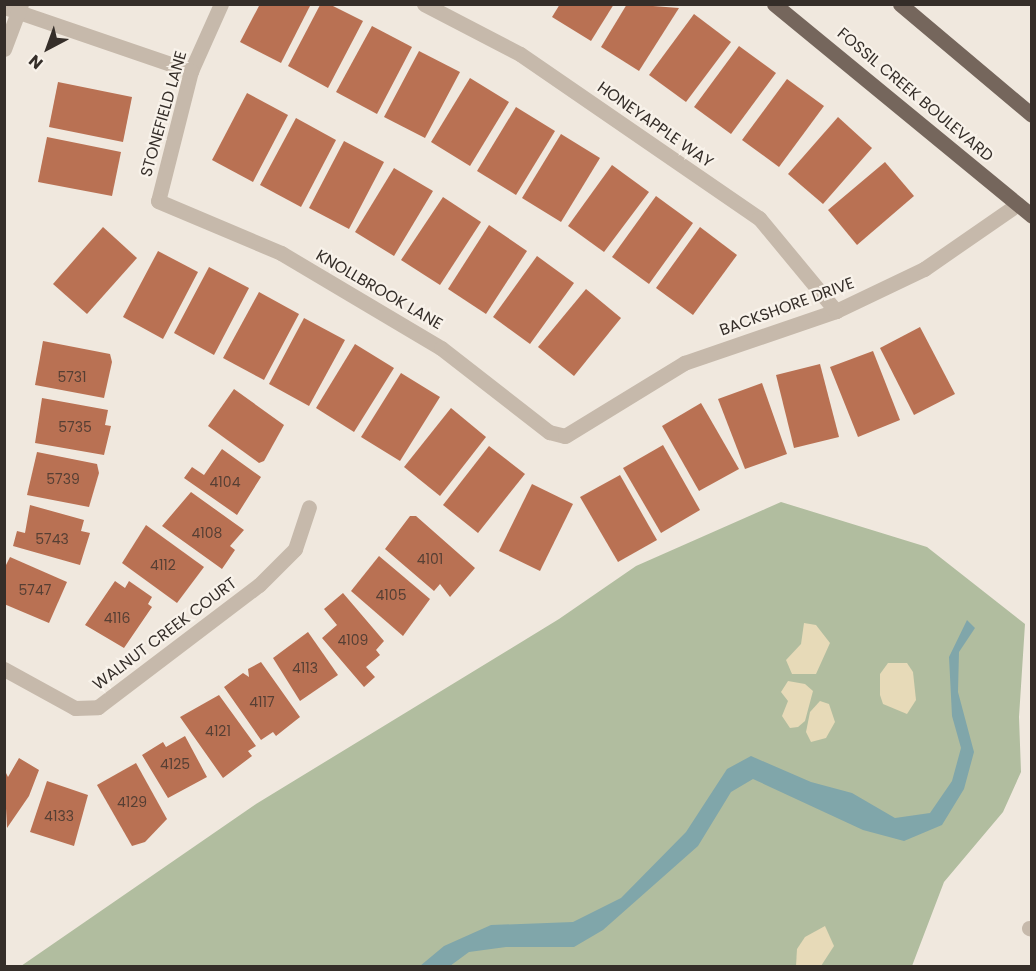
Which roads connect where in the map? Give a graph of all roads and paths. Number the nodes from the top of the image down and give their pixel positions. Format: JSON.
{"nodes":[{"id":1,"x":221,"y":4,"type":"edge"},
{"id":2,"x":424,"y":4,"type":"edge"},
{"id":3,"x":774,"y":4,"type":"edge"},
{"id":4,"x":900,"y":4,"type":"edge"},
{"id":5,"x":15,"y":7,"type":"edge"},
{"id":6,"x":4,"y":49,"type":"edge"},
{"id":7,"x":191,"y":71,"type":"junction"},
{"id":8,"x":1032,"y":115,"type":"edge"},
{"id":9,"x":158,"y":201,"type":"joint"},
{"id":10,"x":1018,"y":204,"type":"junction"},
{"id":11,"x":1032,"y":216,"type":"edge"},
{"id":12,"x":836,"y":311,"type":"junction"},
{"id":13,"x":565,"y":436,"type":"joint"},
{"id":14,"x":309,"y":507,"type":"dead end"},
{"id":15,"x":4,"y":669,"type":"edge"}],
"edges":[{"from":1,"to":7,"type":"street","name":"STONEFIELD LANE"},
{"from":2,"to":12,"type":"street","name":"HONEYAPPLE WAY"},
{"from":3,"to":10,"type":"main road","name":"FOSSIL CREEK BOULEVARD"},
{"from":4,"to":8,"type":"main road"},
{"from":5,"to":6,"type":"street"},
{"from":5,"to":7,"type":"street"},
{"from":7,"to":9,"type":"street","name":"STONEFIELD LANE"},
{"from":9,"to":13,"type":"street","name":"KNOLLBROOK LANE"},
{"from":10,"to":11,"type":"main road","name":"FOSSIL CREEK BOULEVARD"},
{"from":10,"to":12,"type":"street","name":"BACKSHORE DRIVE"},
{"from":12,"to":13,"type":"street","name":"BACKSHORE DRIVE"},
{"from":14,"to":15,"type":"street","name":"WALNUT CREEK COURT"}]}
